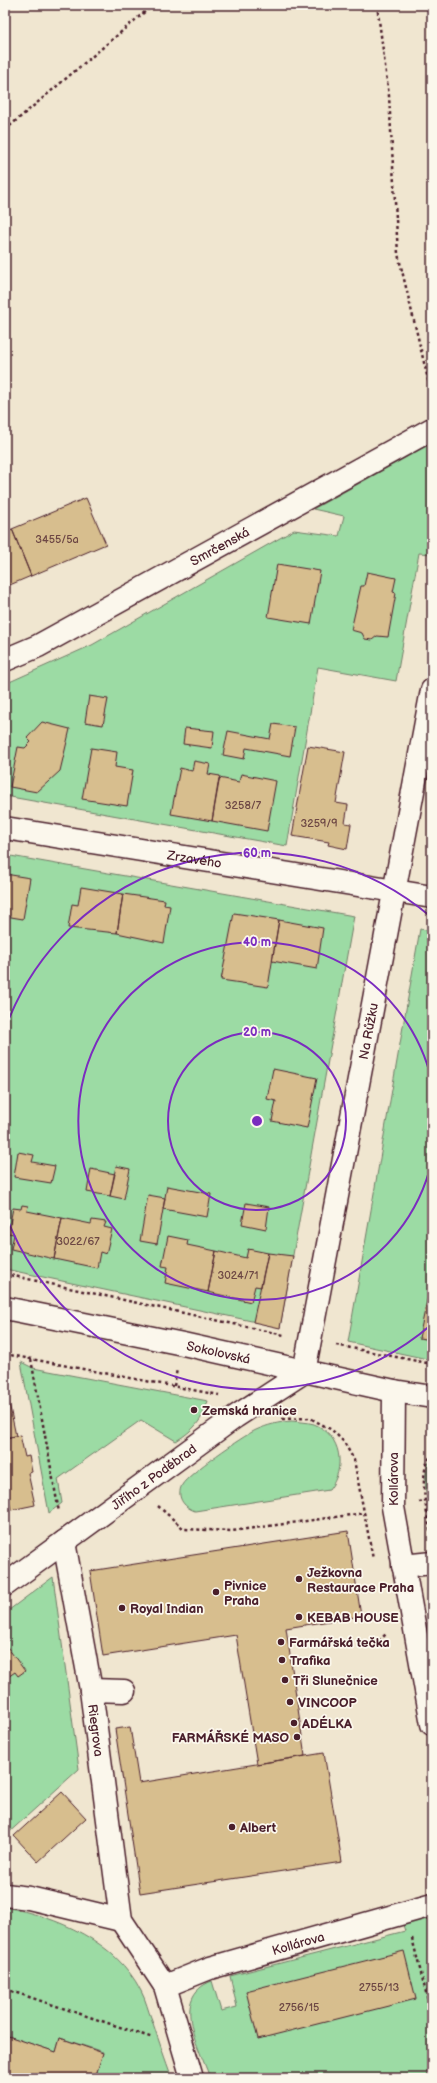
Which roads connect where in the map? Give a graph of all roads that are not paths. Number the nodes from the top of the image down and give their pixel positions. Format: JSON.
{"nodes":[{"id":1,"x":432,"y":429,"type":"edge"},
{"id":2,"x":5,"y":660,"type":"edge"},
{"id":3,"x":432,"y":690,"type":"edge"},
{"id":4,"x":5,"y":828,"type":"edge"},
{"id":5,"x":394,"y":890,"type":"junction"},
{"id":6,"x":432,"y":897,"type":"edge"},
{"id":7,"x":5,"y":1308,"type":"edge"},
{"id":8,"x":304,"y":1372,"type":"junction"},
{"id":9,"x":394,"y":1391,"type":"junction"},
{"id":10,"x":432,"y":1397,"type":"edge"},
{"id":11,"x":64,"y":1542,"type":"junction"},
{"id":12,"x":432,"y":1563,"type":"edge"},
{"id":13,"x":403,"y":1566,"type":"junction"},
{"id":14,"x":5,"y":1585,"type":"edge"},
{"id":15,"x":91,"y":1690,"type":"junction"},
{"id":16,"x":124,"y":1691,"type":"dead end"},
{"id":17,"x":432,"y":1724,"type":"edge"},
{"id":18,"x":5,"y":1894,"type":"edge"},
{"id":19,"x":432,"y":1905,"type":"edge"},
{"id":20,"x":121,"y":1920,"type":"junction"},
{"id":21,"x":165,"y":1986,"type":"junction"},
{"id":22,"x":192,"y":2078,"type":"edge"}],
"edges":[{"from":1,"to":2,"type":"street","name":"Smrčenská"},
{"from":3,"to":5,"type":"street","name":"Na Růžku"},
{"from":4,"to":5,"type":"street","name":"Zrzavého"},
{"from":5,"to":6,"type":"street","name":"Zrzavého"},
{"from":5,"to":8,"type":"street","name":"Na Růžku"},
{"from":7,"to":8,"type":"street","name":"Sokolovská"},
{"from":8,"to":9,"type":"street","name":"Sokolovská"},
{"from":8,"to":11,"type":"street","name":"Jiřího z Poděbrad"},
{"from":9,"to":10,"type":"street","name":"Sokolovská"},
{"from":9,"to":13,"type":"street","name":"Kollárova"},
{"from":11,"to":14,"type":"street","name":"Jiřího z Poděbrad"},
{"from":11,"to":15,"type":"street","name":"Riegrova"},
{"from":12,"to":13,"type":"street"},
{"from":13,"to":17,"type":"street","name":"Kollárova"},
{"from":15,"to":16,"type":"street"},
{"from":15,"to":20,"type":"street","name":"Riegrova"},
{"from":18,"to":20,"type":"street"},
{"from":19,"to":21,"type":"street","name":"Kollárova"},
{"from":20,"to":21,"type":"street","name":"Riegrova"},
{"from":21,"to":22,"type":"street","name":"Riegrova"}]}
